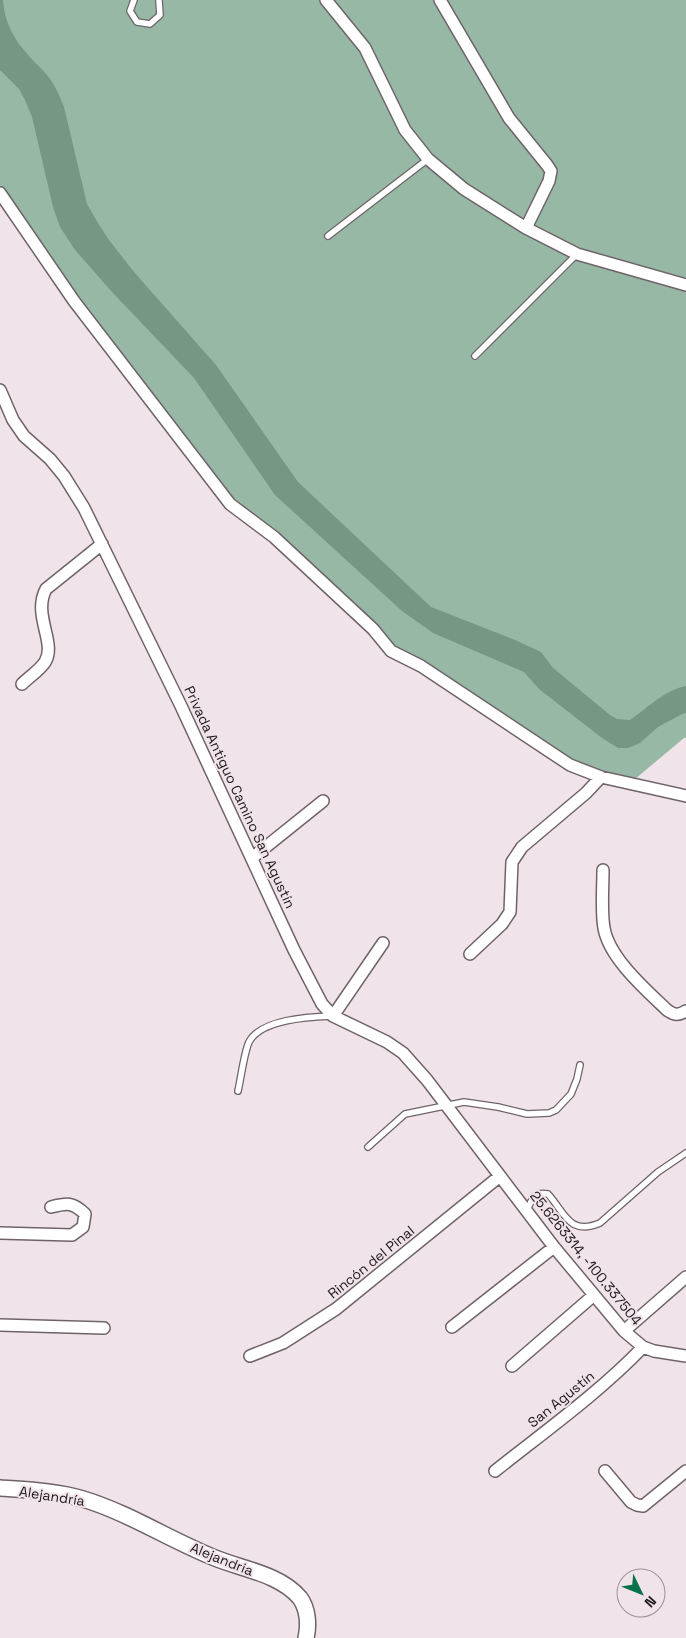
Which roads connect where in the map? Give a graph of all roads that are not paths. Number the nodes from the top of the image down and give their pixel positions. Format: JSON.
{"nodes":[{"id":1,"x":134,"y":0,"type":"edge"},
{"id":2,"x":159,"y":0,"type":"edge"},
{"id":3,"x":326,"y":0,"type":"edge"},
{"id":4,"x":440,"y":0,"type":"edge"},
{"id":5,"x":428,"y":159,"type":"junction"},
{"id":6,"x":0,"y":193,"type":"edge"},
{"id":7,"x":526,"y":228,"type":"junction"},
{"id":8,"x":328,"y":236,"type":"dead end"},
{"id":9,"x":577,"y":254,"type":"junction"},
{"id":10,"x":686,"y":285,"type":"edge"},
{"id":11,"x":475,"y":356,"type":"dead end"},
{"id":12,"x":0,"y":390,"type":"edge"},
{"id":13,"x":102,"y":544,"type":"junction"},
{"id":14,"x":22,"y":684,"type":"dead end"},
{"id":15,"x":601,"y":777,"type":"junction"},
{"id":16,"x":686,"y":796,"type":"edge"},
{"id":17,"x":323,"y":801,"type":"dead end"},
{"id":18,"x":252,"y":858,"type":"junction"},
{"id":19,"x":603,"y":870,"type":"dead end"},
{"id":20,"x":383,"y":943,"type":"dead end"},
{"id":21,"x":470,"y":954,"type":"dead end"},
{"id":22,"x":686,"y":1011,"type":"edge"},
{"id":23,"x":333,"y":1016,"type":"junction"},
{"id":24,"x":580,"y":1064,"type":"dead end"},
{"id":25,"x":238,"y":1091,"type":"dead end"},
{"id":26,"x":448,"y":1107,"type":"junction"},
{"id":27,"x":368,"y":1147,"type":"dead end"},
{"id":28,"x":686,"y":1153,"type":"edge"},
{"id":29,"x":500,"y":1176,"type":"junction"},
{"id":30,"x":51,"y":1207,"type":"dead end"},
{"id":31,"x":527,"y":1211,"type":"junction"},
{"id":32,"x":0,"y":1233,"type":"edge"},
{"id":33,"x":554,"y":1247,"type":"junction"},
{"id":34,"x":686,"y":1277,"type":"edge"},
{"id":35,"x":594,"y":1295,"type":"junction"},
{"id":36,"x":0,"y":1325,"type":"edge"},
{"id":37,"x":452,"y":1327,"type":"dead end"},
{"id":38,"x":104,"y":1328,"type":"dead end"},
{"id":39,"x":624,"y":1331,"type":"junction"},
{"id":40,"x":643,"y":1347,"type":"junction"},
{"id":41,"x":250,"y":1356,"type":"dead end"},
{"id":42,"x":686,"y":1356,"type":"edge"},
{"id":43,"x":512,"y":1366,"type":"dead end"},
{"id":44,"x":495,"y":1471,"type":"dead end"},
{"id":45,"x":605,"y":1471,"type":"dead end"},
{"id":46,"x":686,"y":1471,"type":"edge"},
{"id":47,"x":0,"y":1488,"type":"edge"},
{"id":48,"x":103,"y":1506,"type":"joint"},
{"id":49,"x":306,"y":1638,"type":"edge"}],
"edges":[{"from":1,"to":2,"type":"lane"},
{"from":3,"to":5,"type":"street"},
{"from":4,"to":7,"type":"street"},
{"from":5,"to":7,"type":"street"},
{"from":5,"to":8,"type":"lane"},
{"from":6,"to":15,"type":"street"},
{"from":7,"to":9,"type":"street"},
{"from":9,"to":10,"type":"street"},
{"from":9,"to":11,"type":"lane"},
{"from":12,"to":13,"type":"street","name":"Privada Antiguo Camino San Agustín"},
{"from":13,"to":14,"type":"street"},
{"from":13,"to":18,"type":"street","name":"Privada Antiguo Camino San Agustín"},
{"from":15,"to":16,"type":"street"},
{"from":15,"to":21,"type":"street"},
{"from":17,"to":18,"type":"street"},
{"from":18,"to":23,"type":"street","name":"Privada Antiguo Camino San Agustín"},
{"from":19,"to":22,"type":"street"},
{"from":20,"to":23,"type":"street"},
{"from":23,"to":25,"type":"lane"},
{"from":23,"to":26,"type":"street","name":"Privada Antiguo Camino San Agustín"},
{"from":24,"to":26,"type":"lane"},
{"from":26,"to":27,"type":"lane"},
{"from":26,"to":29,"type":"street","name":"Privada Antiguo Camino San Agustín"},
{"from":28,"to":31,"type":"lane"},
{"from":29,"to":31,"type":"street","name":"25.6263314, -100.337504"},
{"from":29,"to":41,"type":"street","name":"Rincón del Pinal"},
{"from":30,"to":32,"type":"street"},
{"from":31,"to":33,"type":"street","name":"25.6263314, -100.337504"},
{"from":33,"to":35,"type":"street","name":"25.6263314, -100.337504"},
{"from":33,"to":37,"type":"street"},
{"from":34,"to":39,"type":"street"},
{"from":35,"to":39,"type":"street","name":"25.6263314, -100.337504"},
{"from":35,"to":43,"type":"street"},
{"from":36,"to":38,"type":"street"},
{"from":39,"to":40,"type":"street","name":"25.6263314, -100.337504"},
{"from":40,"to":42,"type":"street","name":"25.6263314, -100.337504"},
{"from":40,"to":44,"type":"street","name":"San Agustín"},
{"from":45,"to":46,"type":"street"},
{"from":47,"to":48,"type":"street","name":"Alejandría"},
{"from":48,"to":49,"type":"street","name":"Alejandria"}]}
